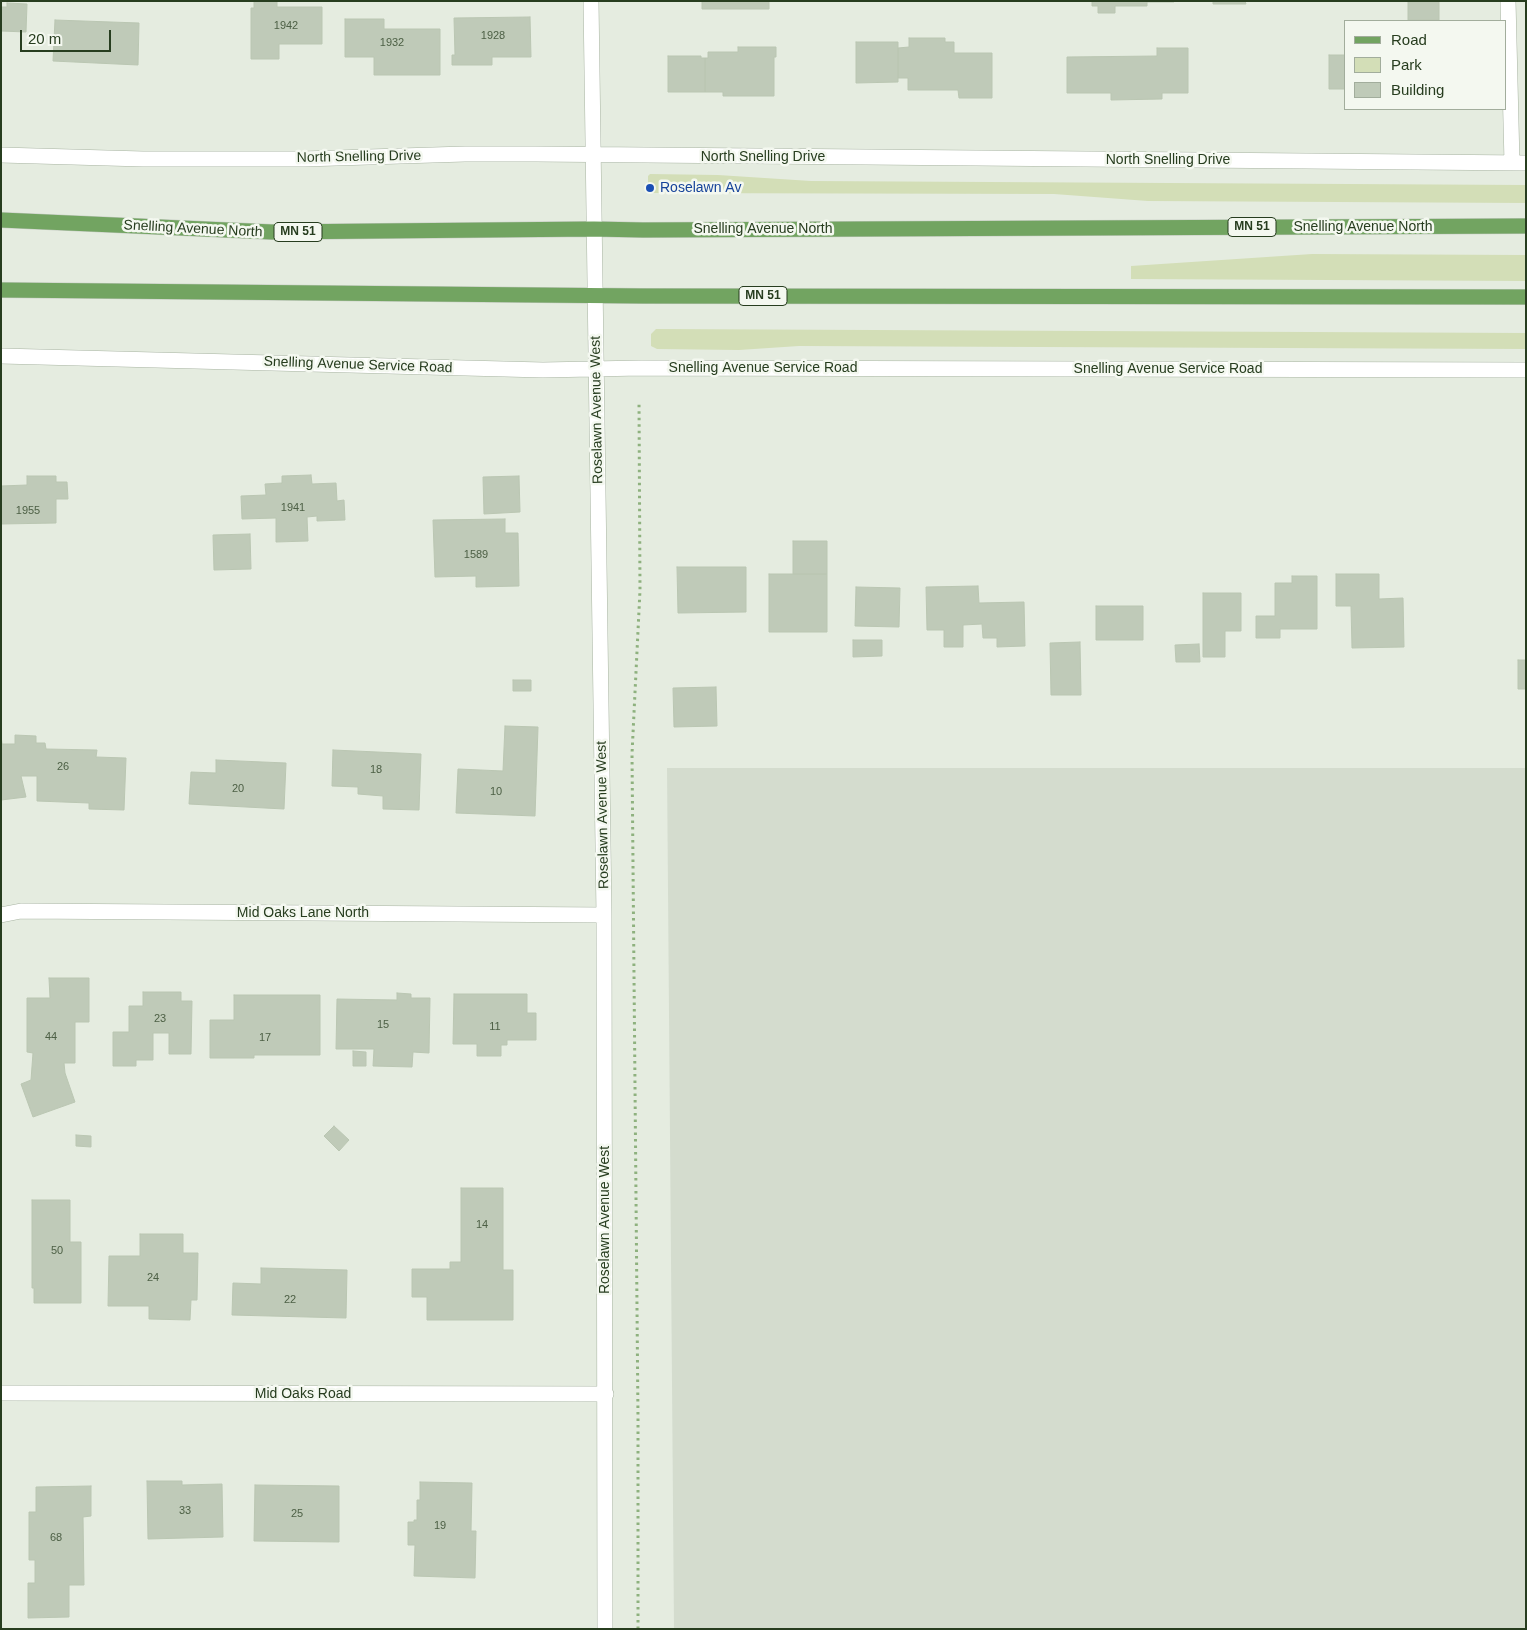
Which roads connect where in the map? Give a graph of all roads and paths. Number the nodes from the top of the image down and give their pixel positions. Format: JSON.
{"nodes":[{"id":1,"x":591,"y":1,"type":"edge"},
{"id":2,"x":1508,"y":1,"type":"edge"},
{"id":3,"x":593,"y":154,"type":"junction"},
{"id":4,"x":1,"y":156,"type":"edge"},
{"id":5,"x":1519,"y":163,"type":"edge"},
{"id":6,"x":1,"y":220,"type":"edge"},
{"id":7,"x":1526,"y":226,"type":"edge"},
{"id":8,"x":594,"y":229,"type":"junction"},
{"id":9,"x":1,"y":290,"type":"edge"},
{"id":10,"x":595,"y":295,"type":"junction"},
{"id":11,"x":1526,"y":297,"type":"edge"},
{"id":12,"x":1,"y":356,"type":"edge"},
{"id":13,"x":596,"y":368,"type":"junction"},
{"id":14,"x":1526,"y":370,"type":"edge"},
{"id":15,"x":639,"y":401,"type":"dead end"},
{"id":16,"x":1,"y":915,"type":"edge"},
{"id":17,"x":604,"y":915,"type":"junction"},
{"id":18,"x":1,"y":1393,"type":"edge"},
{"id":19,"x":606,"y":1394,"type":"junction"},
{"id":20,"x":605,"y":1629,"type":"edge"},
{"id":21,"x":638,"y":1629,"type":"edge"}],
"edges":[{"from":1,"to":3,"type":"street","name":"Roselawn Avenue West"},
{"from":2,"to":5,"type":"street"},
{"from":3,"to":4,"type":"street","name":"North Snelling Drive"},
{"from":3,"to":5,"type":"street","name":"North Snelling Drive"},
{"from":3,"to":8,"type":"street","name":"Roselawn Avenue West"},
{"from":6,"to":8,"type":"main road","name":"Snelling Avenue North","number":"MN 51"},
{"from":7,"to":8,"type":"main road","name":"Snelling Avenue North","number":"MN 51"},
{"from":8,"to":10,"type":"street","name":"Roselawn Avenue West"},
{"from":9,"to":10,"type":"main road","number":"MN 51"},
{"from":10,"to":11,"type":"main road","number":"MN 51"},
{"from":10,"to":13,"type":"street","name":"Roselawn Avenue West"},
{"from":12,"to":13,"type":"street","name":"Snelling Avenue Service Road"},
{"from":13,"to":14,"type":"street","name":"Snelling Avenue Service Road"},
{"from":13,"to":17,"type":"street","name":"Roselawn Avenue West"},
{"from":15,"to":21,"type":"path"},
{"from":16,"to":17,"type":"street","name":"Mid Oaks Lane North"},
{"from":17,"to":19,"type":"street","name":"Roselawn Avenue West"},
{"from":18,"to":19,"type":"street","name":"Mid Oaks Road"},
{"from":19,"to":20,"type":"street","name":"Roselawn Avenue West"}]}
